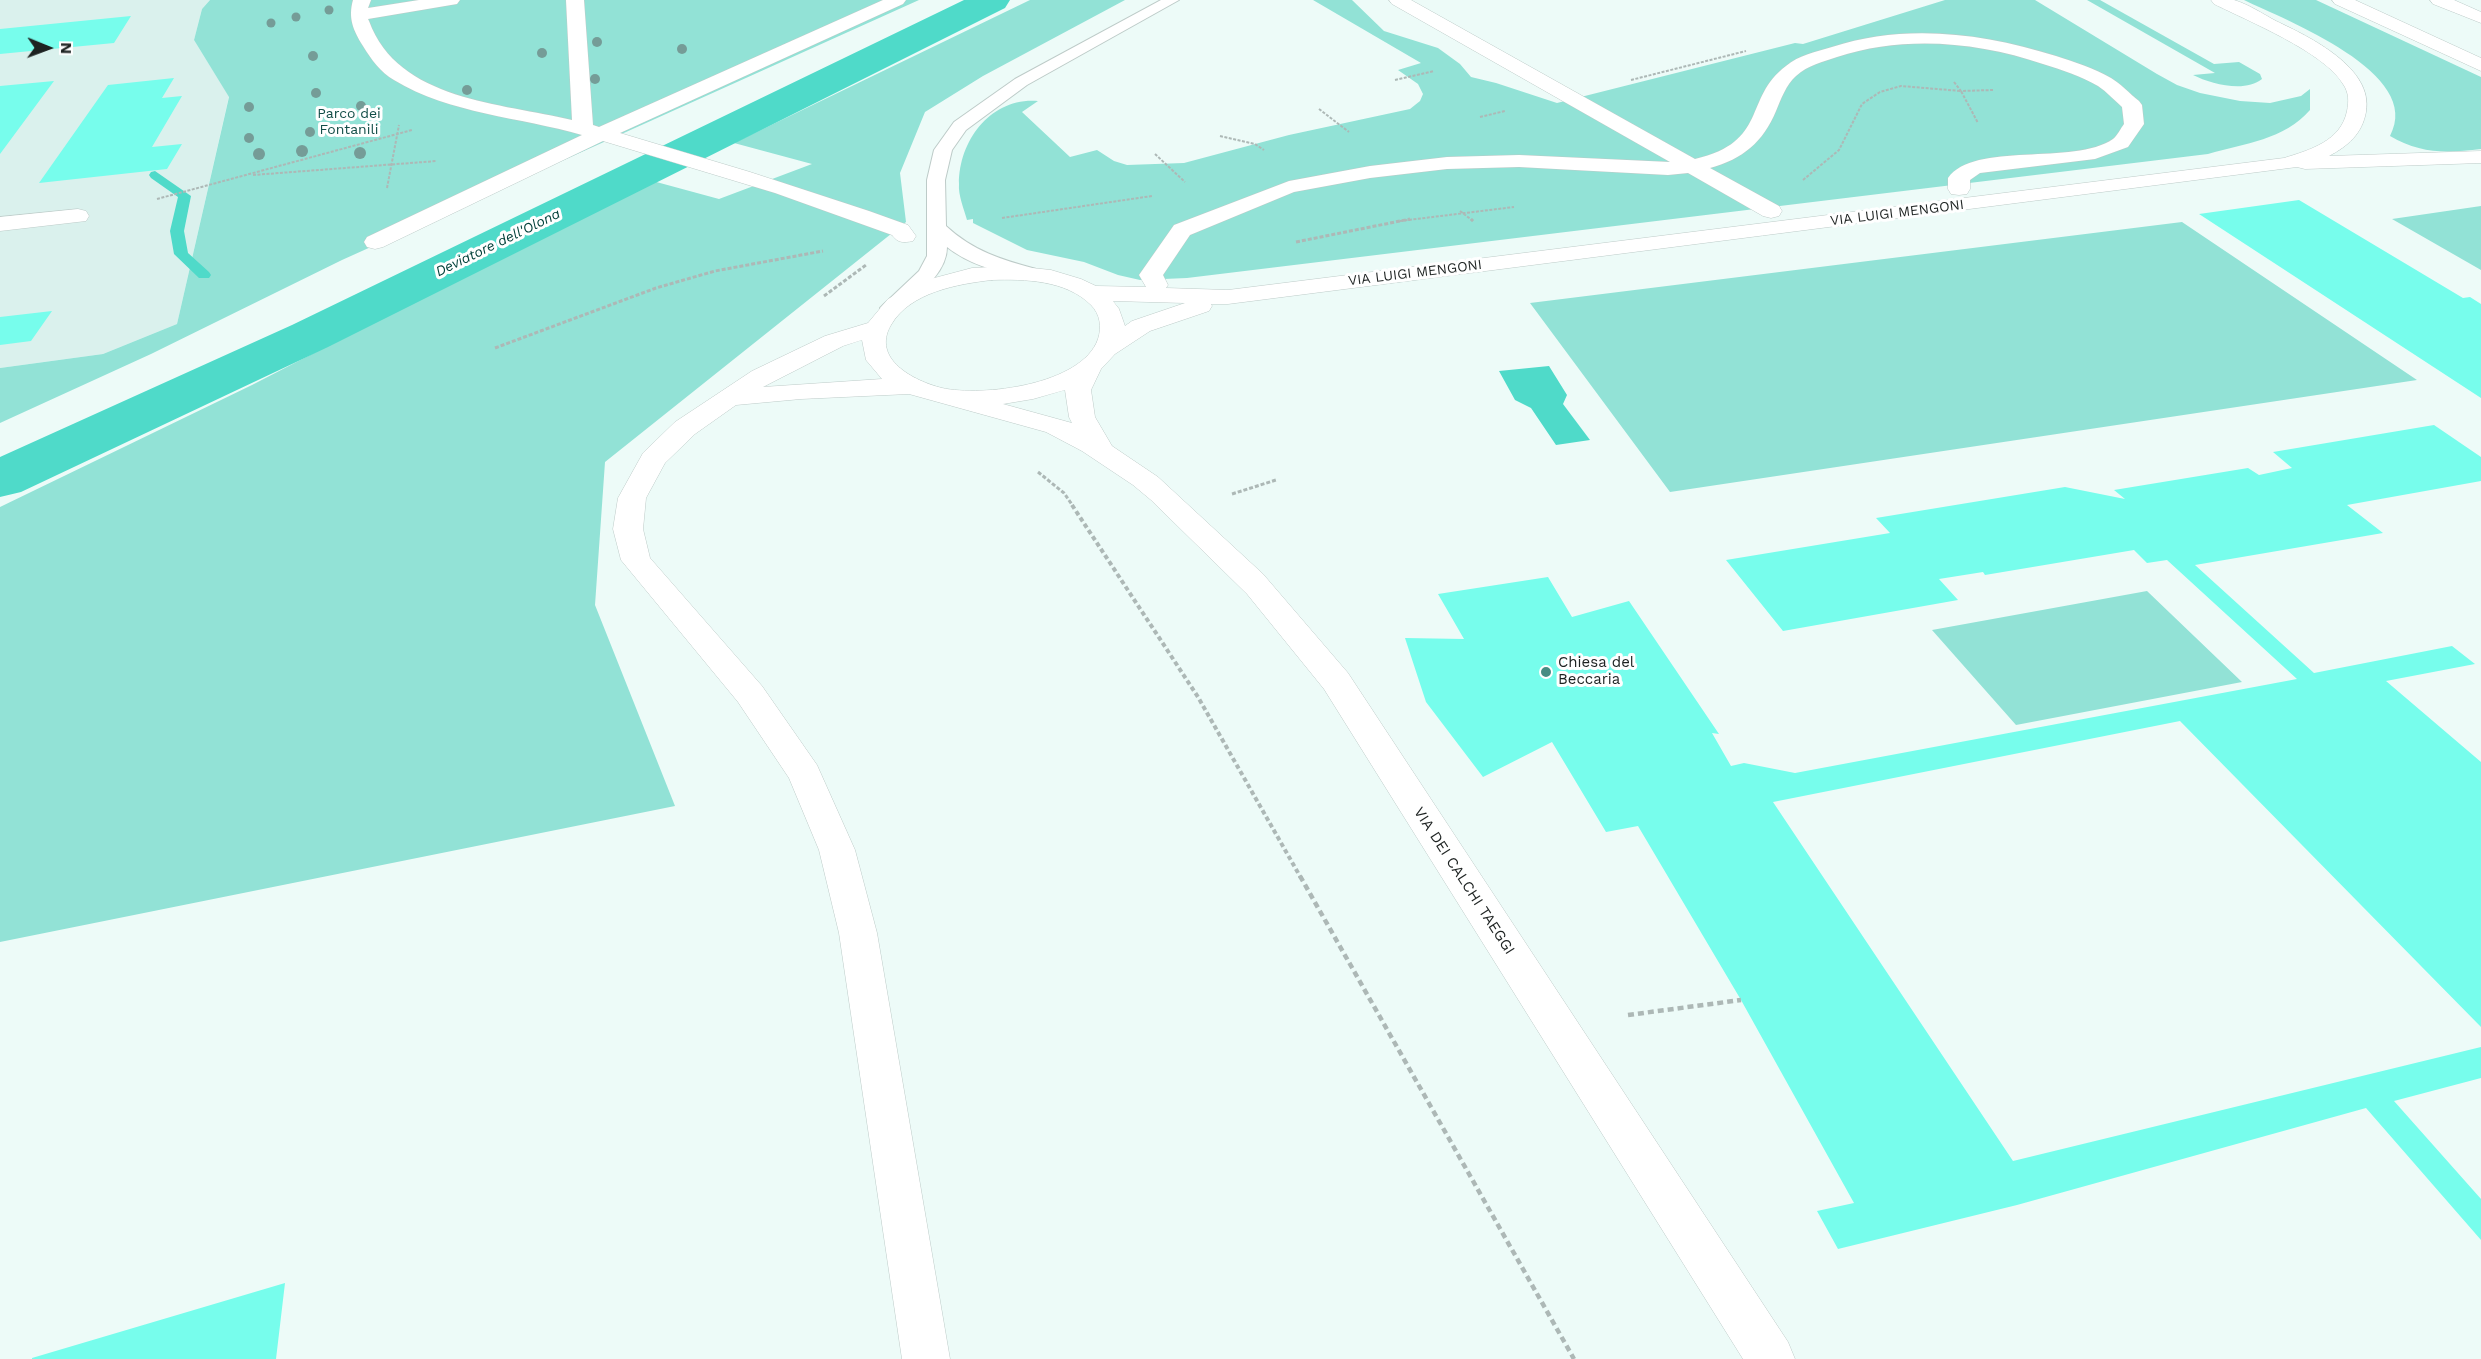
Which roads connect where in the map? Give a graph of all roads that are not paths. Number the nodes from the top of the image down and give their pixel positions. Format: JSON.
{"nodes":[{"id":1,"x":451,"y":0,"type":"edge"},
{"id":2,"x":575,"y":0,"type":"edge"},
{"id":3,"x":897,"y":0,"type":"edge"},
{"id":4,"x":1172,"y":0,"type":"edge"},
{"id":5,"x":1398,"y":0,"type":"edge"},
{"id":6,"x":2220,"y":0,"type":"edge"},
{"id":7,"x":2341,"y":0,"type":"edge"},
{"id":8,"x":2439,"y":0,"type":"edge"},
{"id":9,"x":360,"y":8,"type":"edge"},
{"id":10,"x":2481,"y":18,"type":"edge"},
{"id":11,"x":2481,"y":64,"type":"edge"},
{"id":12,"x":591,"y":132,"type":"junction"},
{"id":13,"x":2481,"y":157,"type":"edge"},
{"id":14,"x":2286,"y":164,"type":"junction"},
{"id":15,"x":1692,"y":167,"type":"junction"},
{"id":16,"x":1959,"y":189,"type":"dead end"},
{"id":17,"x":1771,"y":211,"type":"dead end"},
{"id":18,"x":78,"y":216,"type":"dead end"},
{"id":19,"x":0,"y":224,"type":"edge"},
{"id":20,"x":938,"y":229,"type":"junction"},
{"id":21,"x":905,"y":236,"type":"road end"},
{"id":22,"x":375,"y":242,"type":"road end"},
{"id":23,"x":1029,"y":273,"type":"junction"},
{"id":24,"x":1156,"y":285,"type":"dead end"},
{"id":25,"x":1090,"y":293,"type":"junction"},
{"id":26,"x":1228,"y":297,"type":"junction"},
{"id":27,"x":891,"y":308,"type":"junction"},
{"id":28,"x":876,"y":328,"type":"junction"},
{"id":29,"x":1099,"y":357,"type":"junction"},
{"id":30,"x":908,"y":386,"type":"junction"},
{"id":31,"x":944,"y":396,"type":"junction"},
{"id":32,"x":728,"y":398,"type":"junction"},
{"id":33,"x":1100,"y":450,"type":"junction"},
{"id":34,"x":926,"y":1359,"type":"edge"},
{"id":35,"x":1771,"y":1359,"type":"edge"}],
"edges":[{"from":1,"to":9,"type":"street"},
{"from":2,"to":12,"type":"street"},
{"from":3,"to":12,"type":"street"},
{"from":4,"to":20,"type":"lane"},
{"from":5,"to":15,"type":"street"},
{"from":6,"to":14,"type":"street","name":"VIA LUIGI MENGONI"},
{"from":7,"to":11,"type":"street"},
{"from":8,"to":10,"type":"street"},
{"from":9,"to":12,"type":"street"},
{"from":12,"to":21,"type":"street"},
{"from":12,"to":22,"type":"street"},
{"from":13,"to":14,"type":"street"},
{"from":14,"to":26,"type":"street","name":"VIA LUIGI MENGONI"},
{"from":15,"to":16,"type":"street"},
{"from":15,"to":17,"type":"street"},
{"from":15,"to":24,"type":"street"},
{"from":18,"to":19,"type":"street"},
{"from":20,"to":23,"type":"lane"},
{"from":20,"to":27,"type":"lane"},
{"from":23,"to":25,"type":"street","name":"VIA DEI CALCHI TAEGGI"},
{"from":23,"to":27,"type":"street","name":"VIA DEI CALCHI TAEGGI"},
{"from":25,"to":26,"type":"street","name":"VIA LUIGI MENGONI"},
{"from":25,"to":29,"type":"street","name":"VIA DEI CALCHI TAEGGI"},
{"from":26,"to":29,"type":"street","name":"VIA LUIGI MENGONI"},
{"from":27,"to":28,"type":"street","name":"VIA DEI CALCHI TAEGGI"},
{"from":28,"to":30,"type":"street","name":"VIA DEI CALCHI TAEGGI"},
{"from":28,"to":32,"type":"street"},
{"from":29,"to":31,"type":"street","name":"VIA DEI CALCHI TAEGGI"},
{"from":29,"to":33,"type":"street","name":"VIA DEI CALCHI TAEGGI"},
{"from":30,"to":31,"type":"street","name":"VIA DEI CALCHI TAEGGI"},
{"from":30,"to":32,"type":"street"},
{"from":31,"to":33,"type":"street","name":"VIA DEI CALCHI TAEGGI"},
{"from":32,"to":34,"type":"street"},
{"from":33,"to":35,"type":"street","name":"VIA DEI CALCHI TAEGGI"}]}
